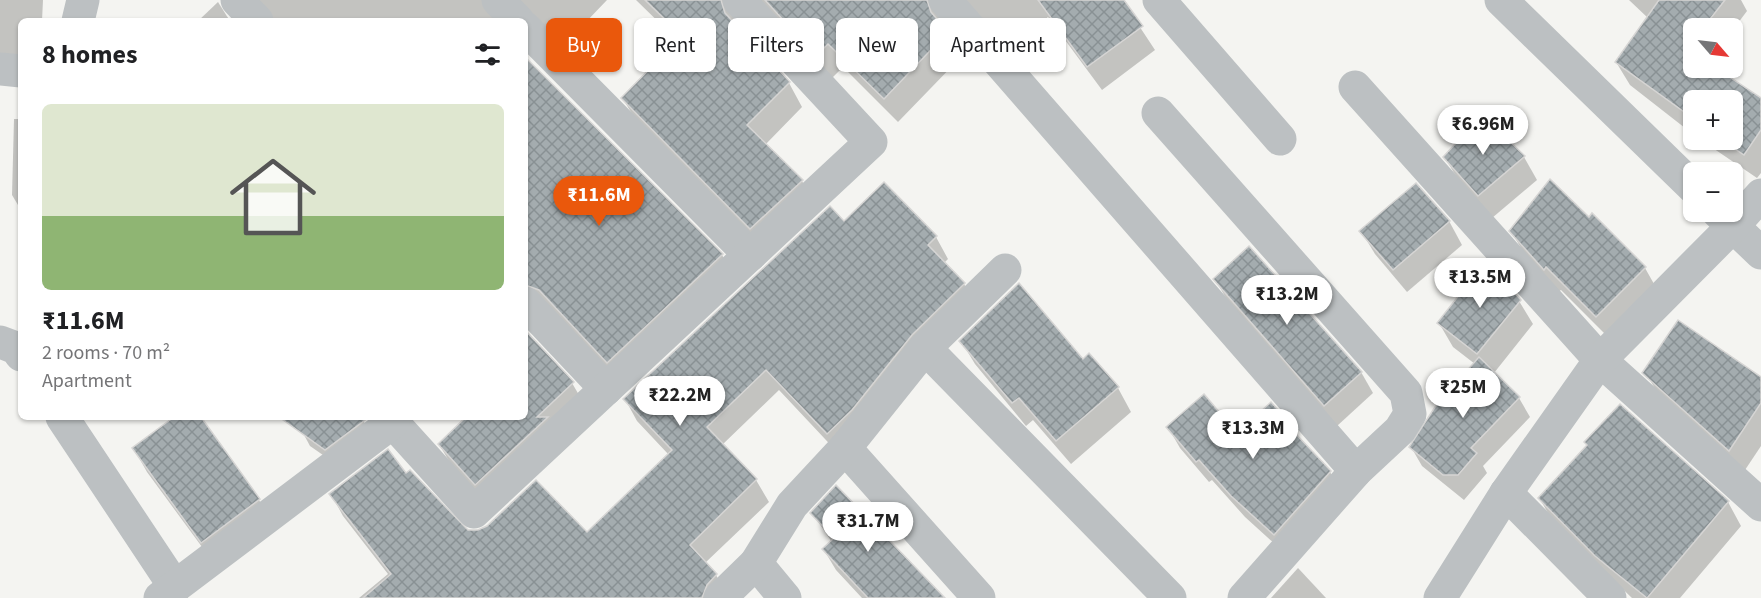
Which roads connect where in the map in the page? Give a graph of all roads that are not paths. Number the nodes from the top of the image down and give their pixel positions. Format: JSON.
{"nodes":[{"id":1,"x":83,"y":0,"type":"edge"},
{"id":2,"x":237,"y":0,"type":"edge"},
{"id":3,"x":498,"y":0,"type":"edge"},
{"id":4,"x":739,"y":0,"type":"edge"},
{"id":5,"x":945,"y":0,"type":"edge"},
{"id":6,"x":1159,"y":0,"type":"edge"},
{"id":7,"x":1501,"y":0,"type":"edge"},
{"id":8,"x":79,"y":18,"type":"edge"},
{"id":9,"x":254,"y":18,"type":"edge"},
{"id":10,"x":515,"y":18,"type":"edge"},
{"id":11,"x":528,"y":31,"type":"edge"},
{"id":12,"x":0,"y":69,"type":"edge"},
{"id":13,"x":18,"y":71,"type":"edge"},
{"id":14,"x":1355,"y":87,"type":"dead end"},
{"id":15,"x":1158,"y":114,"type":"dead end"},
{"id":16,"x":1280,"y":139,"type":"dead end"},
{"id":17,"x":1683,"y":177,"type":"edge"},
{"id":18,"x":1761,"y":195,"type":"edge"},
{"id":19,"x":1743,"y":207,"type":"edge"},
{"id":20,"x":1723,"y":222,"type":"edge"},
{"id":21,"x":1729,"y":222,"type":"edge"},
{"id":22,"x":1761,"y":253,"type":"edge"},
{"id":23,"x":750,"y":255,"type":"junction"},
{"id":24,"x":1005,"y":270,"type":"dead end"},
{"id":25,"x":528,"y":306,"type":"edge"},
{"id":26,"x":0,"y":342,"type":"edge"},
{"id":27,"x":925,"y":348,"type":"junction"},
{"id":28,"x":18,"y":351,"type":"edge"},
{"id":29,"x":1600,"y":360,"type":"junction"},
{"id":30,"x":606,"y":389,"type":"junction"},
{"id":31,"x":64,"y":420,"type":"edge"},
{"id":32,"x":390,"y":420,"type":"edge"},
{"id":33,"x":845,"y":448,"type":"junction"},
{"id":34,"x":1356,"y":471,"type":"junction"},
{"id":35,"x":1506,"y":493,"type":"junction"},
{"id":36,"x":1761,"y":505,"type":"edge"},
{"id":37,"x":756,"y":563,"type":"junction"},
{"id":38,"x":168,"y":592,"type":"edge"},
{"id":39,"x":720,"y":598,"type":"edge"},
{"id":40,"x":785,"y":598,"type":"edge"},
{"id":41,"x":979,"y":598,"type":"edge"},
{"id":42,"x":1170,"y":598,"type":"edge"},
{"id":43,"x":1244,"y":598,"type":"edge"},
{"id":44,"x":1440,"y":598,"type":"edge"},
{"id":45,"x":1610,"y":598,"type":"edge"}],
"edges":[{"from":1,"to":8,"type":"street"},
{"from":2,"to":9,"type":"street"},
{"from":3,"to":10,"type":"street"},
{"from":4,"to":23,"type":"street"},
{"from":5,"to":34,"type":"street"},
{"from":6,"to":16,"type":"street"},
{"from":7,"to":17,"type":"street"},
{"from":11,"to":23,"type":"street"},
{"from":12,"to":13,"type":"street"},
{"from":14,"to":29,"type":"street"},
{"from":15,"to":34,"type":"street"},
{"from":18,"to":19,"type":"street"},
{"from":20,"to":29,"type":"street"},
{"from":21,"to":22,"type":"street"},
{"from":23,"to":30,"type":"street"},
{"from":24,"to":27,"type":"street"},
{"from":25,"to":30,"type":"street"},
{"from":26,"to":28,"type":"street"},
{"from":27,"to":33,"type":"street"},
{"from":27,"to":42,"type":"street"},
{"from":29,"to":35,"type":"street"},
{"from":29,"to":36,"type":"street"},
{"from":30,"to":32,"type":"street"},
{"from":31,"to":38,"type":"street"},
{"from":32,"to":38,"type":"street"},
{"from":33,"to":37,"type":"street"},
{"from":33,"to":41,"type":"street"},
{"from":34,"to":43,"type":"street"},
{"from":35,"to":44,"type":"street"},
{"from":35,"to":45,"type":"street"},
{"from":37,"to":39,"type":"street"},
{"from":37,"to":40,"type":"street"}]}
